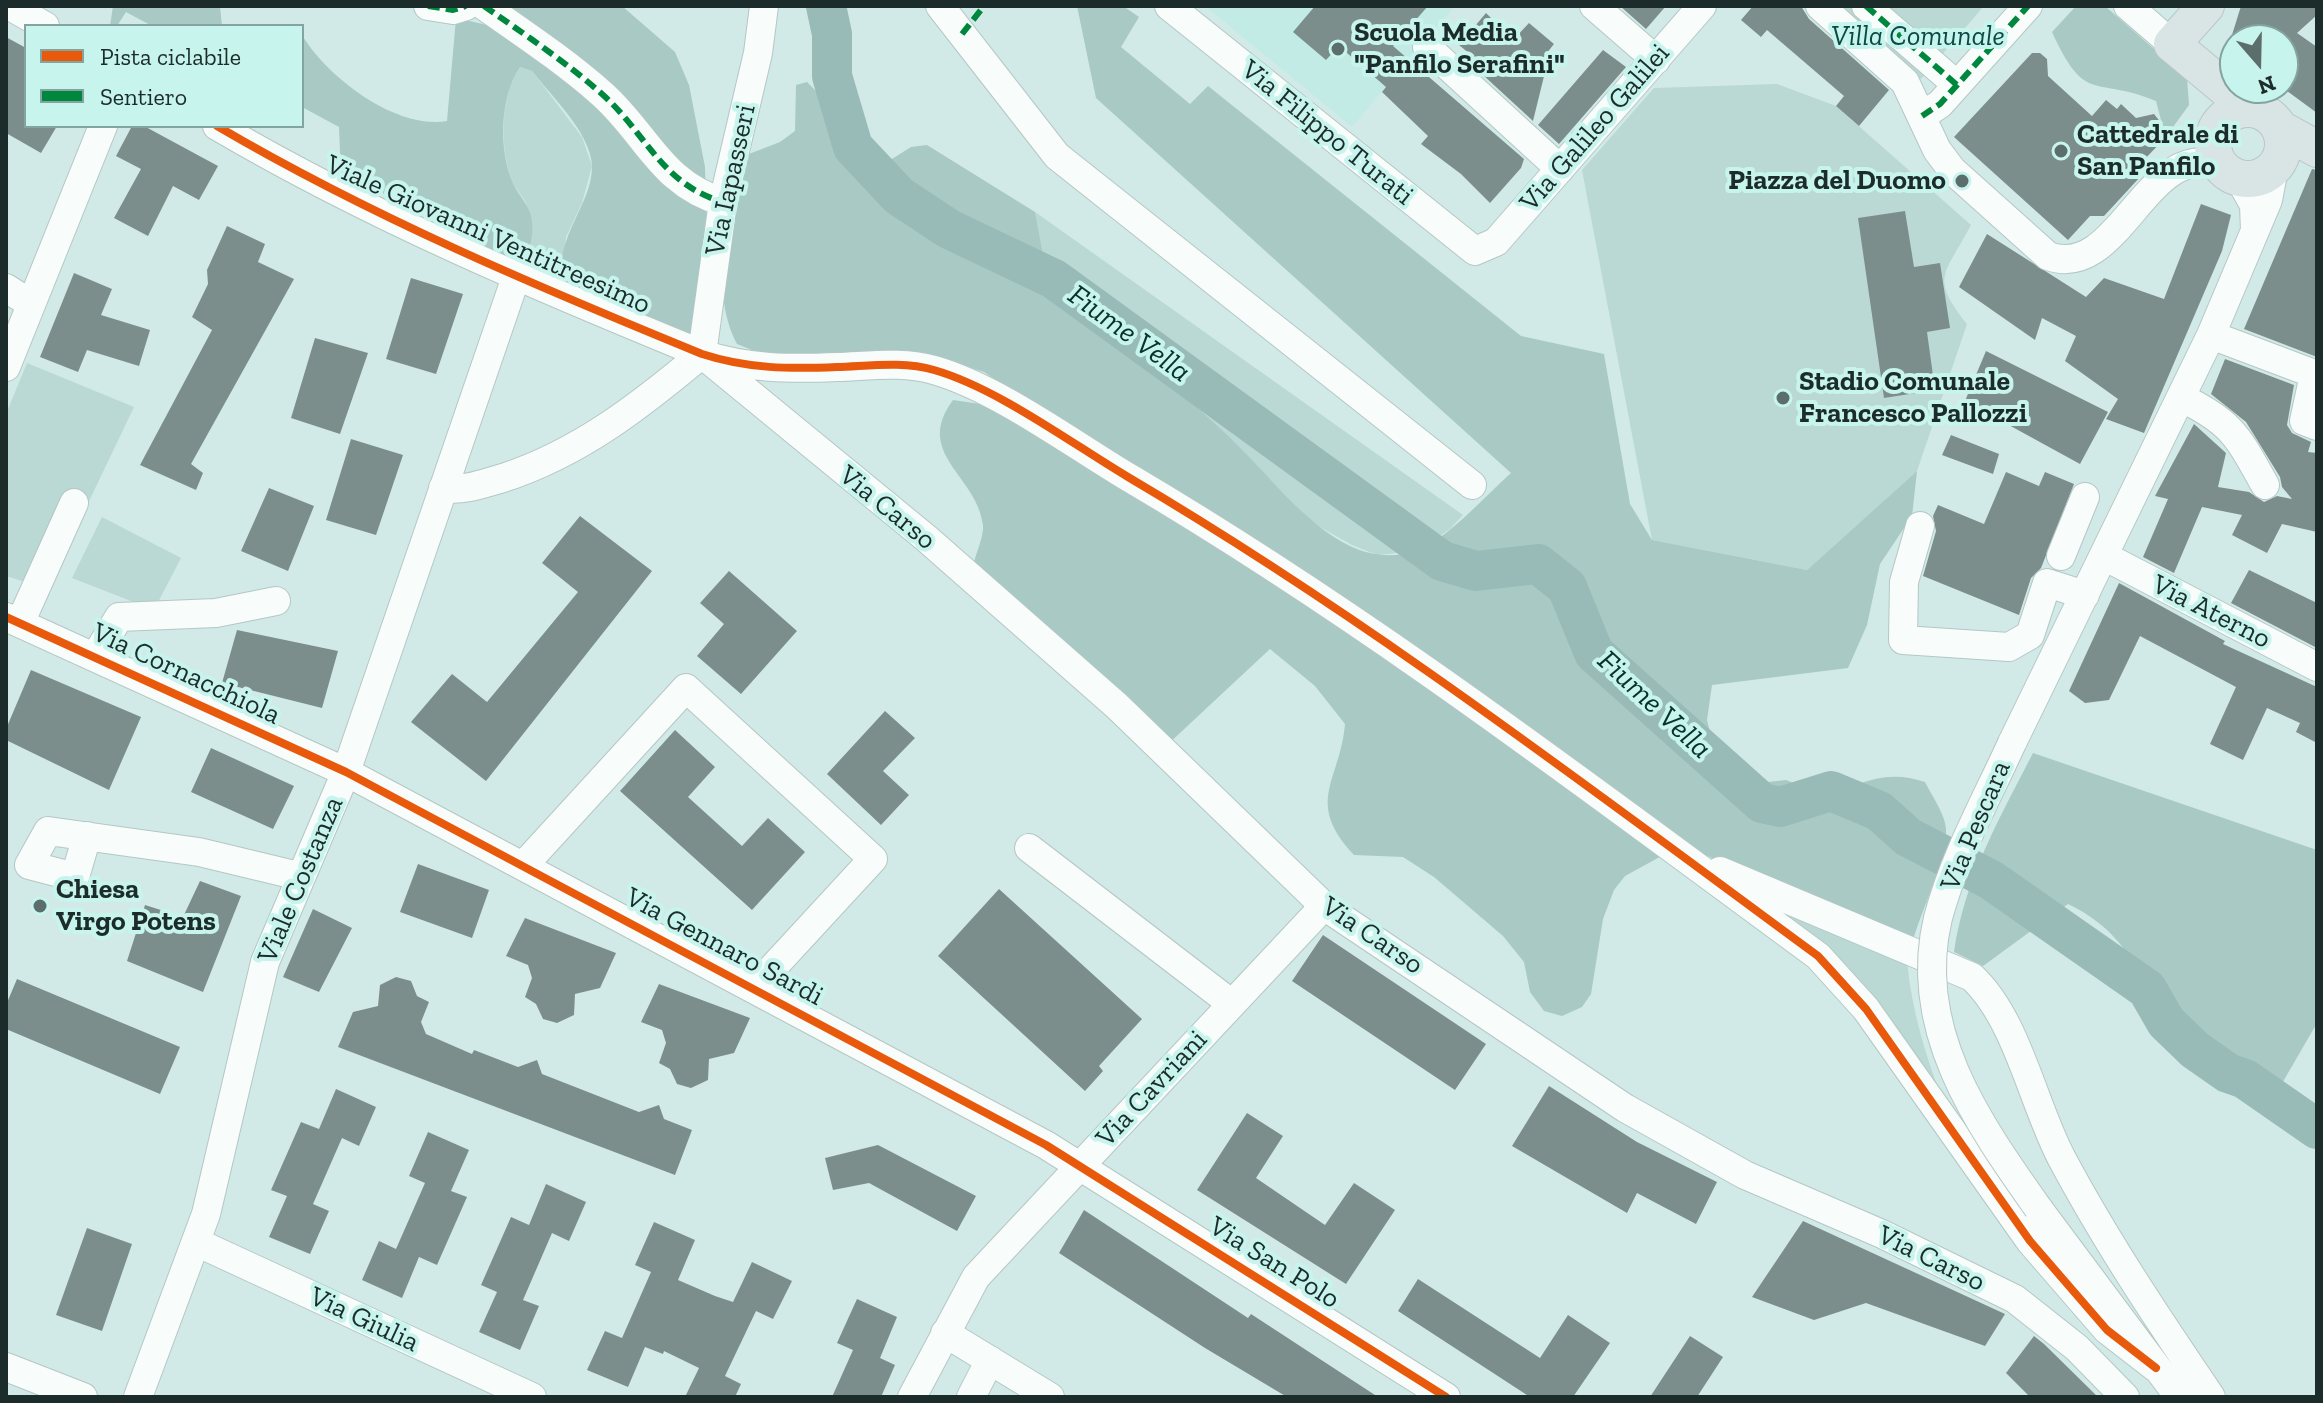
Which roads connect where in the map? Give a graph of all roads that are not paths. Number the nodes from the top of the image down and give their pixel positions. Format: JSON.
{"nodes":[{"id":1,"x":10,"y":6,"type":"edge"},
{"id":2,"x":428,"y":6,"type":"edge"},
{"id":3,"x":466,"y":6,"type":"edge"},
{"id":4,"x":484,"y":6,"type":"edge"},
{"id":5,"x":764,"y":6,"type":"edge"},
{"id":6,"x":940,"y":6,"type":"edge"},
{"id":7,"x":1169,"y":6,"type":"edge"},
{"id":8,"x":1594,"y":6,"type":"edge"},
{"id":9,"x":1702,"y":6,"type":"edge"},
{"id":10,"x":1820,"y":6,"type":"edge"},
{"id":11,"x":1866,"y":6,"type":"edge"},
{"id":12,"x":2028,"y":6,"type":"edge"},
{"id":13,"x":2128,"y":6,"type":"edge"},
{"id":14,"x":2206,"y":6,"type":"edge"},
{"id":15,"x":42,"y":24,"type":"edge"},
{"id":16,"x":1427,"y":47,"type":"dead end"},
{"id":17,"x":2183,"y":55,"type":"junction"},
{"id":18,"x":1656,"y":60,"type":"junction"},
{"id":19,"x":1957,"y":85,"type":"junction"},
{"id":20,"x":2249,"y":108,"type":"junction"},
{"id":21,"x":1922,"y":116,"type":"junction"},
{"id":22,"x":2217,"y":127,"type":"junction"},
{"id":23,"x":102,"y":128,"type":"edge"},
{"id":24,"x":221,"y":128,"type":"edge"},
{"id":25,"x":2317,"y":151,"type":"edge"},
{"id":26,"x":2278,"y":153,"type":"junction"},
{"id":27,"x":1560,"y":169,"type":"junction"},
{"id":28,"x":2230,"y":172,"type":"junction"},
{"id":29,"x":723,"y":202,"type":"junction"},
{"id":30,"x":2254,"y":236,"type":"junction"},
{"id":31,"x":1487,"y":248,"type":"joint"},
{"id":32,"x":516,"y":277,"type":"junction"},
{"id":33,"x":6,"y":288,"type":"edge"},
{"id":34,"x":31,"y":304,"type":"junction"},
{"id":35,"x":2211,"y":335,"type":"junction"},
{"id":36,"x":702,"y":354,"type":"junction"},
{"id":37,"x":6,"y":367,"type":"edge"},
{"id":38,"x":2316,"y":375,"type":"edge"},
{"id":39,"x":2182,"y":398,"type":"junction"},
{"id":40,"x":2317,"y":426,"type":"edge"},
{"id":41,"x":1472,"y":485,"type":"dead end"},
{"id":42,"x":2265,"y":485,"type":"dead end"},
{"id":43,"x":443,"y":488,"type":"junction"},
{"id":44,"x":2085,"y":497,"type":"dead end"},
{"id":45,"x":74,"y":503,"type":"dead end"},
{"id":46,"x":1920,"y":526,"type":"dead end"},
{"id":47,"x":2106,"y":552,"type":"junction"},
{"id":48,"x":2085,"y":595,"type":"junction"},
{"id":49,"x":276,"y":601,"type":"dead end"},
{"id":50,"x":13,"y":620,"type":"edge"},
{"id":51,"x":95,"y":657,"type":"junction"},
{"id":52,"x":2317,"y":667,"type":"edge"},
{"id":53,"x":346,"y":772,"type":"junction"},
{"id":54,"x":87,"y":836,"type":"dead end"},
{"id":55,"x":1029,"y":848,"type":"dead end"},
{"id":56,"x":1681,"y":855,"type":"junction"},
{"id":57,"x":523,"y":866,"type":"junction"},
{"id":58,"x":299,"y":876,"type":"junction"},
{"id":59,"x":1324,"y":906,"type":"junction"},
{"id":60,"x":754,"y":988,"type":"junction"},
{"id":61,"x":1232,"y":1004,"type":"junction"},
{"id":62,"x":1080,"y":1165,"type":"junction"},
{"id":63,"x":196,"y":1242,"type":"junction"},
{"id":64,"x":945,"y":1333,"type":"junction"},
{"id":65,"x":990,"y":1360,"type":"junction"},
{"id":66,"x":6,"y":1367,"type":"edge"},
{"id":67,"x":2156,"y":1368,"type":"junction"},
{"id":68,"x":83,"y":1397,"type":"edge"},
{"id":69,"x":138,"y":1397,"type":"edge"},
{"id":70,"x":532,"y":1397,"type":"edge"},
{"id":71,"x":912,"y":1397,"type":"edge"},
{"id":72,"x":971,"y":1397,"type":"edge"},
{"id":73,"x":1050,"y":1397,"type":"edge"},
{"id":74,"x":1446,"y":1397,"type":"edge"},
{"id":75,"x":2125,"y":1397,"type":"edge"},
{"id":76,"x":2179,"y":1397,"type":"edge"},
{"id":77,"x":2211,"y":1397,"type":"edge"}],
"edges":[{"from":1,"to":15,"type":"street"},
{"from":2,"to":3,"type":"street"},
{"from":4,"to":29,"type":"street"},
{"from":5,"to":29,"type":"street","name":"Via Iapasseri"},
{"from":6,"to":41,"type":"street"},
{"from":7,"to":31,"type":"street","name":"Via Filippo Turati"},
{"from":8,"to":18,"type":"street"},
{"from":9,"to":18,"type":"street","name":"Via Galileo Galilei"},
{"from":10,"to":21,"type":"street"},
{"from":11,"to":19,"type":"street"},
{"from":12,"to":19,"type":"street"},
{"from":13,"to":17,"type":"street"},
{"from":14,"to":17,"type":"main road"},
{"from":16,"to":27,"type":"street"},
{"from":17,"to":20,"type":"main road"},
{"from":17,"to":22,"type":"main road"},
{"from":18,"to":27,"type":"street","name":"Via Galileo Galilei"},
{"from":19,"to":21,"type":"street"},
{"from":20,"to":22,"type":"main road"},
{"from":20,"to":26,"type":"main road"},
{"from":21,"to":28,"type":"street"},
{"from":22,"to":28,"type":"main road"},
{"from":23,"to":34,"type":"street"},
{"from":24,"to":32,"type":"street","name":"Viale Giovanni Ventitreesimo"},
{"from":25,"to":26,"type":"main road"},
{"from":26,"to":28,"type":"main road"},
{"from":26,"to":30,"type":"street","name":"Via Pescara"},
{"from":27,"to":31,"type":"street","name":"Via Galileo Galilei"},
{"from":28,"to":30,"type":"street","name":"Via Pescara"},
{"from":29,"to":36,"type":"street","name":"Via Iapasseri"},
{"from":30,"to":35,"type":"street","name":"Via Pescara"},
{"from":32,"to":36,"type":"street","name":"Viale Giovanni Ventitreesimo"},
{"from":32,"to":43,"type":"street","name":"Viale Costanza"},
{"from":33,"to":34,"type":"street"},
{"from":34,"to":37,"type":"street"},
{"from":35,"to":38,"type":"street"},
{"from":35,"to":39,"type":"street","name":"Via Pescara"},
{"from":36,"to":43,"type":"street"},
{"from":36,"to":56,"type":"street"},
{"from":36,"to":59,"type":"street","name":"Via Carso"},
{"from":38,"to":40,"type":"street"},
{"from":39,"to":42,"type":"street"},
{"from":39,"to":47,"type":"street","name":"Via Pescara"},
{"from":43,"to":53,"type":"street","name":"Viale Costanza"},
{"from":44,"to":47,"type":"street","name":"Via Aterno"},
{"from":45,"to":50,"type":"street"},
{"from":46,"to":48,"type":"street"},
{"from":47,"to":48,"type":"street","name":"Via Pescara"},
{"from":47,"to":52,"type":"street","name":"Via Aterno"},
{"from":48,"to":67,"type":"street","name":"Via Pescara","bridge":true},
{"from":49,"to":51,"type":"street"},
{"from":50,"to":51,"type":"street","name":"Via Cornacchiola"},
{"from":51,"to":53,"type":"street","name":"Via Cornacchiola"},
{"from":53,"to":57,"type":"street","name":"Via Gennaro Sardi"},
{"from":53,"to":58,"type":"street","name":"Viale Costanza"},
{"from":54,"to":58,"type":"street"},
{"from":55,"to":61,"type":"street"},
{"from":56,"to":67,"type":"street"},
{"from":56,"to":77,"type":"street"},
{"from":57,"to":60,"type":"street","name":"Via Gennaro Sardi"},
{"from":57,"to":60,"type":"street"},
{"from":58,"to":63,"type":"street","name":"Viale Costanza"},
{"from":59,"to":61,"type":"street","name":"Via Cavriani"},
{"from":59,"to":75,"type":"street","name":"Via Carso"},
{"from":60,"to":62,"type":"street","name":"Via Gennaro Sardi"},
{"from":61,"to":62,"type":"street","name":"Via Cavriani"},
{"from":62,"to":64,"type":"street","name":"Via Cavriani"},
{"from":62,"to":74,"type":"street","name":"Via San Polo"},
{"from":63,"to":69,"type":"street","name":"Viale Costanza"},
{"from":63,"to":70,"type":"street","name":"Via Giulia"},
{"from":64,"to":65,"type":"street"},
{"from":64,"to":71,"type":"street","name":"Via Cavriani"},
{"from":65,"to":72,"type":"street"},
{"from":65,"to":73,"type":"street"},
{"from":66,"to":68,"type":"street"},
{"from":67,"to":76,"type":"street","name":"Via Pescara"}]}
